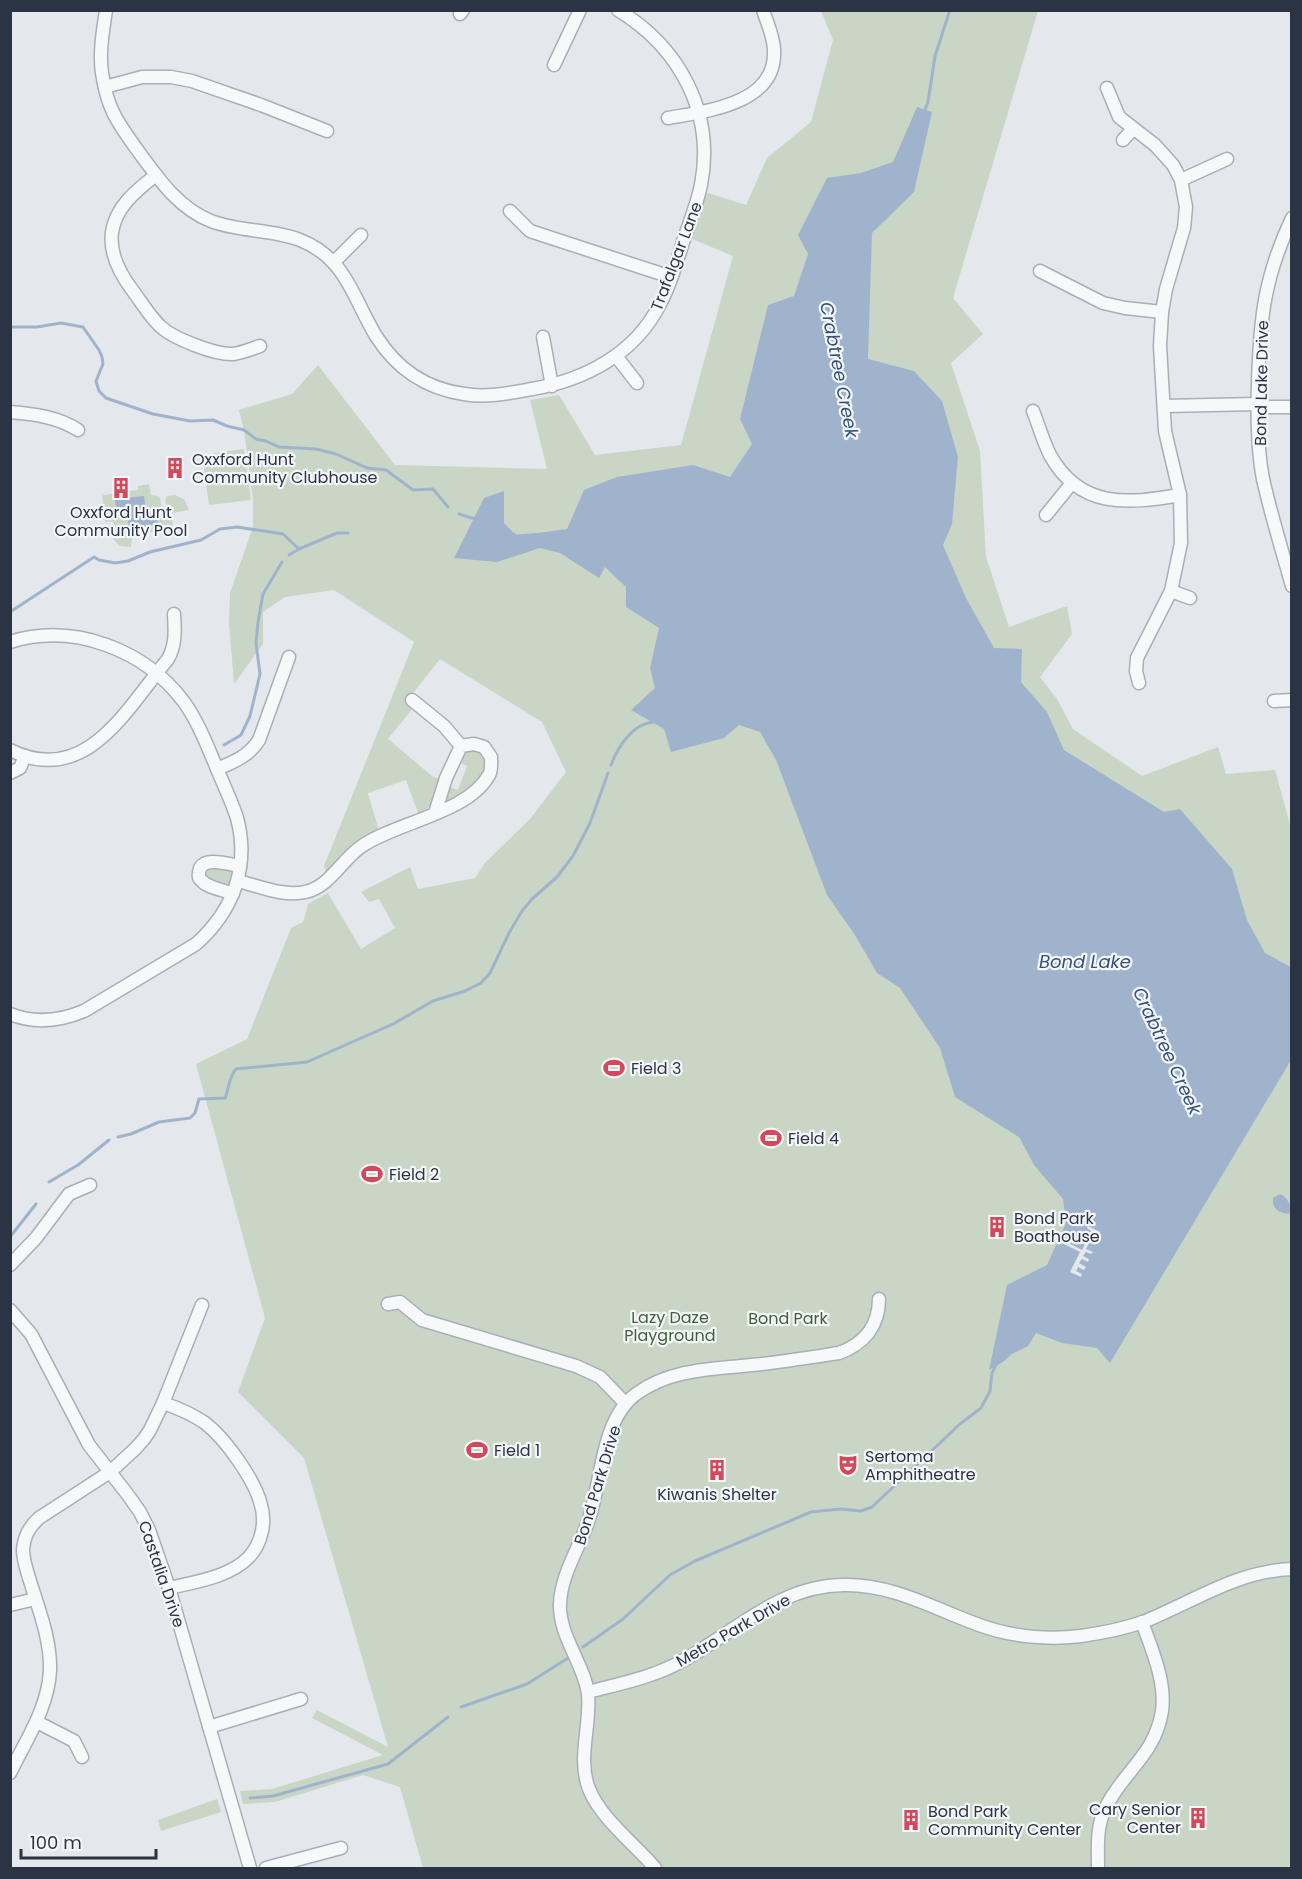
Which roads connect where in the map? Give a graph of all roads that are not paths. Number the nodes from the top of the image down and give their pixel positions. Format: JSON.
{"nodes":[{"id":1,"x":106,"y":10,"type":"edge"},
{"id":2,"x":580,"y":10,"type":"edge"},
{"id":3,"x":618,"y":10,"type":"edge"},
{"id":4,"x":763,"y":10,"type":"edge"},
{"id":5,"x":554,"y":65,"type":"dead end"},
{"id":6,"x":105,"y":87,"type":"junction"},
{"id":7,"x":1107,"y":88,"type":"dead end"},
{"id":8,"x":697,"y":113,"type":"junction"},
{"id":9,"x":668,"y":118,"type":"dead end"},
{"id":10,"x":1133,"y":129,"type":"junction"},
{"id":11,"x":327,"y":131,"type":"dead end"},
{"id":12,"x":1123,"y":140,"type":"dead end"},
{"id":13,"x":1227,"y":159,"type":"dead end"},
{"id":14,"x":156,"y":175,"type":"junction"},
{"id":15,"x":1181,"y":180,"type":"junction"},
{"id":16,"x":510,"y":211,"type":"dead end"},
{"id":17,"x":1292,"y":218,"type":"edge"},
{"id":18,"x":362,"y":235,"type":"dead end"},
{"id":19,"x":334,"y":262,"type":"junction"},
{"id":20,"x":1040,"y":271,"type":"dead end"},
{"id":21,"x":671,"y":277,"type":"junction"},
{"id":22,"x":1162,"y":312,"type":"junction"},
{"id":23,"x":543,"y":337,"type":"dead end"},
{"id":24,"x":260,"y":346,"type":"dead end"},
{"id":25,"x":616,"y":356,"type":"junction"},
{"id":26,"x":637,"y":383,"type":"dead end"},
{"id":27,"x":552,"y":386,"type":"junction"},
{"id":28,"x":1257,"y":404,"type":"junction"},
{"id":29,"x":1164,"y":406,"type":"junction"},
{"id":30,"x":1292,"y":407,"type":"edge"},
{"id":31,"x":1034,"y":411,"type":"dead end"},
{"id":32,"x":10,"y":412,"type":"edge"},
{"id":33,"x":78,"y":430,"type":"dead end"},
{"id":34,"x":1072,"y":483,"type":"junction"},
{"id":35,"x":1180,"y":495,"type":"junction"},
{"id":36,"x":1046,"y":515,"type":"dead end"},
{"id":37,"x":1292,"y":586,"type":"edge"},
{"id":38,"x":1171,"y":591,"type":"junction"},
{"id":39,"x":1190,"y":597,"type":"dead end"},
{"id":40,"x":174,"y":614,"type":"dead end"},
{"id":41,"x":10,"y":642,"type":"edge"},
{"id":42,"x":289,"y":657,"type":"dead end"},
{"id":43,"x":156,"y":673,"type":"junction"},
{"id":44,"x":1139,"y":683,"type":"dead end"},
{"id":45,"x":412,"y":700,"type":"dead end"},
{"id":46,"x":1292,"y":700,"type":"edge"},
{"id":47,"x":1274,"y":701,"type":"dead end"},
{"id":48,"x":461,"y":746,"type":"junction"},
{"id":49,"x":10,"y":750,"type":"edge"},
{"id":50,"x":25,"y":756,"type":"junction"},
{"id":51,"x":217,"y":769,"type":"junction"},
{"id":52,"x":10,"y":773,"type":"edge"},
{"id":53,"x":435,"y":813,"type":"junction"},
{"id":54,"x":240,"y":866,"type":"junction"},
{"id":55,"x":238,"y":881,"type":"junction"},
{"id":56,"x":233,"y":894,"type":"junction"},
{"id":57,"x":10,"y":1014,"type":"edge"},
{"id":58,"x":90,"y":1185,"type":"dead end"},
{"id":59,"x":10,"y":1264,"type":"edge"},
{"id":60,"x":879,"y":1299,"type":"dead end"},
{"id":61,"x":387,"y":1304,"type":"dead end"},
{"id":62,"x":202,"y":1305,"type":"dead end"},
{"id":63,"x":10,"y":1310,"type":"edge"},
{"id":64,"x":164,"y":1403,"type":"junction"},
{"id":65,"x":625,"y":1403,"type":"junction"},
{"id":66,"x":110,"y":1472,"type":"junction"},
{"id":67,"x":1292,"y":1569,"type":"edge"},
{"id":68,"x":169,"y":1588,"type":"junction"},
{"id":69,"x":35,"y":1599,"type":"junction"},
{"id":70,"x":10,"y":1605,"type":"edge"},
{"id":71,"x":1142,"y":1622,"type":"junction"},
{"id":72,"x":588,"y":1692,"type":"junction"},
{"id":73,"x":301,"y":1700,"type":"dead end"},
{"id":74,"x":37,"y":1722,"type":"junction"},
{"id":75,"x":209,"y":1727,"type":"junction"},
{"id":76,"x":82,"y":1757,"type":"dead end"},
{"id":77,"x":10,"y":1773,"type":"edge"},
{"id":78,"x":341,"y":1848,"type":"dead end"},
{"id":79,"x":250,"y":1869,"type":"edge"},
{"id":80,"x":266,"y":1869,"type":"edge"},
{"id":81,"x":656,"y":1869,"type":"edge"},
{"id":82,"x":1098,"y":1869,"type":"edge"}],
"edges":[{"from":1,"to":6,"type":"street","name":"Trafalgar Lane"},
{"from":2,"to":5,"type":"street"},
{"from":3,"to":8,"type":"street","name":"Trafalgar Lane"},
{"from":4,"to":8,"type":"street"},
{"from":6,"to":11,"type":"street"},
{"from":6,"to":14,"type":"street","name":"Trafalgar Lane"},
{"from":7,"to":10,"type":"street"},
{"from":8,"to":9,"type":"street"},
{"from":8,"to":21,"type":"street","name":"Trafalgar Lane"},
{"from":10,"to":12,"type":"street"},
{"from":10,"to":15,"type":"street"},
{"from":13,"to":15,"type":"street"},
{"from":14,"to":19,"type":"street","name":"Trafalgar Lane"},
{"from":14,"to":24,"type":"street"},
{"from":15,"to":22,"type":"street"},
{"from":16,"to":21,"type":"street"},
{"from":17,"to":28,"type":"street","name":"Bond Lake Drive"},
{"from":18,"to":19,"type":"street"},
{"from":19,"to":27,"type":"street","name":"Trafalgar Lane"},
{"from":20,"to":22,"type":"street"},
{"from":21,"to":25,"type":"street","name":"Trafalgar Lane"},
{"from":22,"to":29,"type":"street"},
{"from":23,"to":27,"type":"street"},
{"from":25,"to":26,"type":"street"},
{"from":25,"to":27,"type":"street","name":"Trafalgar Lane"},
{"from":28,"to":29,"type":"street"},
{"from":28,"to":30,"type":"street"},
{"from":28,"to":37,"type":"street","name":"Bond Lake Drive"},
{"from":29,"to":35,"type":"street"},
{"from":31,"to":34,"type":"street"},
{"from":32,"to":33,"type":"street"},
{"from":34,"to":35,"type":"street"},
{"from":34,"to":36,"type":"street"},
{"from":35,"to":38,"type":"street"},
{"from":38,"to":39,"type":"street"},
{"from":38,"to":44,"type":"street"},
{"from":40,"to":43,"type":"street"},
{"from":41,"to":43,"type":"street"},
{"from":42,"to":51,"type":"street"},
{"from":43,"to":50,"type":"street"},
{"from":43,"to":51,"type":"street"},
{"from":45,"to":48,"type":"street"},
{"from":46,"to":47,"type":"street"},
{"from":48,"to":53,"type":"street"},
{"from":48,"to":53,"type":"street"},
{"from":49,"to":50,"type":"street"},
{"from":50,"to":52,"type":"street"},
{"from":51,"to":54,"type":"street"},
{"from":53,"to":55,"type":"street"},
{"from":54,"to":55,"type":"street"},
{"from":54,"to":56,"type":"street"},
{"from":55,"to":56,"type":"street"},
{"from":56,"to":57,"type":"street"},
{"from":58,"to":59,"type":"street"},
{"from":60,"to":65,"type":"street","name":"Bond Park Drive"},
{"from":61,"to":65,"type":"street"},
{"from":62,"to":64,"type":"street"},
{"from":63,"to":66,"type":"street","name":"Castalia Drive"},
{"from":64,"to":66,"type":"street"},
{"from":64,"to":68,"type":"street"},
{"from":65,"to":72,"type":"street","name":"Bond Park Drive"},
{"from":66,"to":68,"type":"street","name":"Castalia Drive"},
{"from":66,"to":69,"type":"street"},
{"from":67,"to":71,"type":"street","name":"Metro Park Drive"},
{"from":68,"to":75,"type":"street","name":"Castalia Drive"},
{"from":69,"to":70,"type":"street"},
{"from":69,"to":74,"type":"street"},
{"from":71,"to":72,"type":"street","name":"Metro Park Drive"},
{"from":71,"to":82,"type":"street"},
{"from":72,"to":81,"type":"street","name":"Bond Park Drive"},
{"from":73,"to":75,"type":"street"},
{"from":74,"to":76,"type":"street"},
{"from":74,"to":77,"type":"street"},
{"from":75,"to":79,"type":"street","name":"Castalia Drive"},
{"from":78,"to":80,"type":"street"}]}
